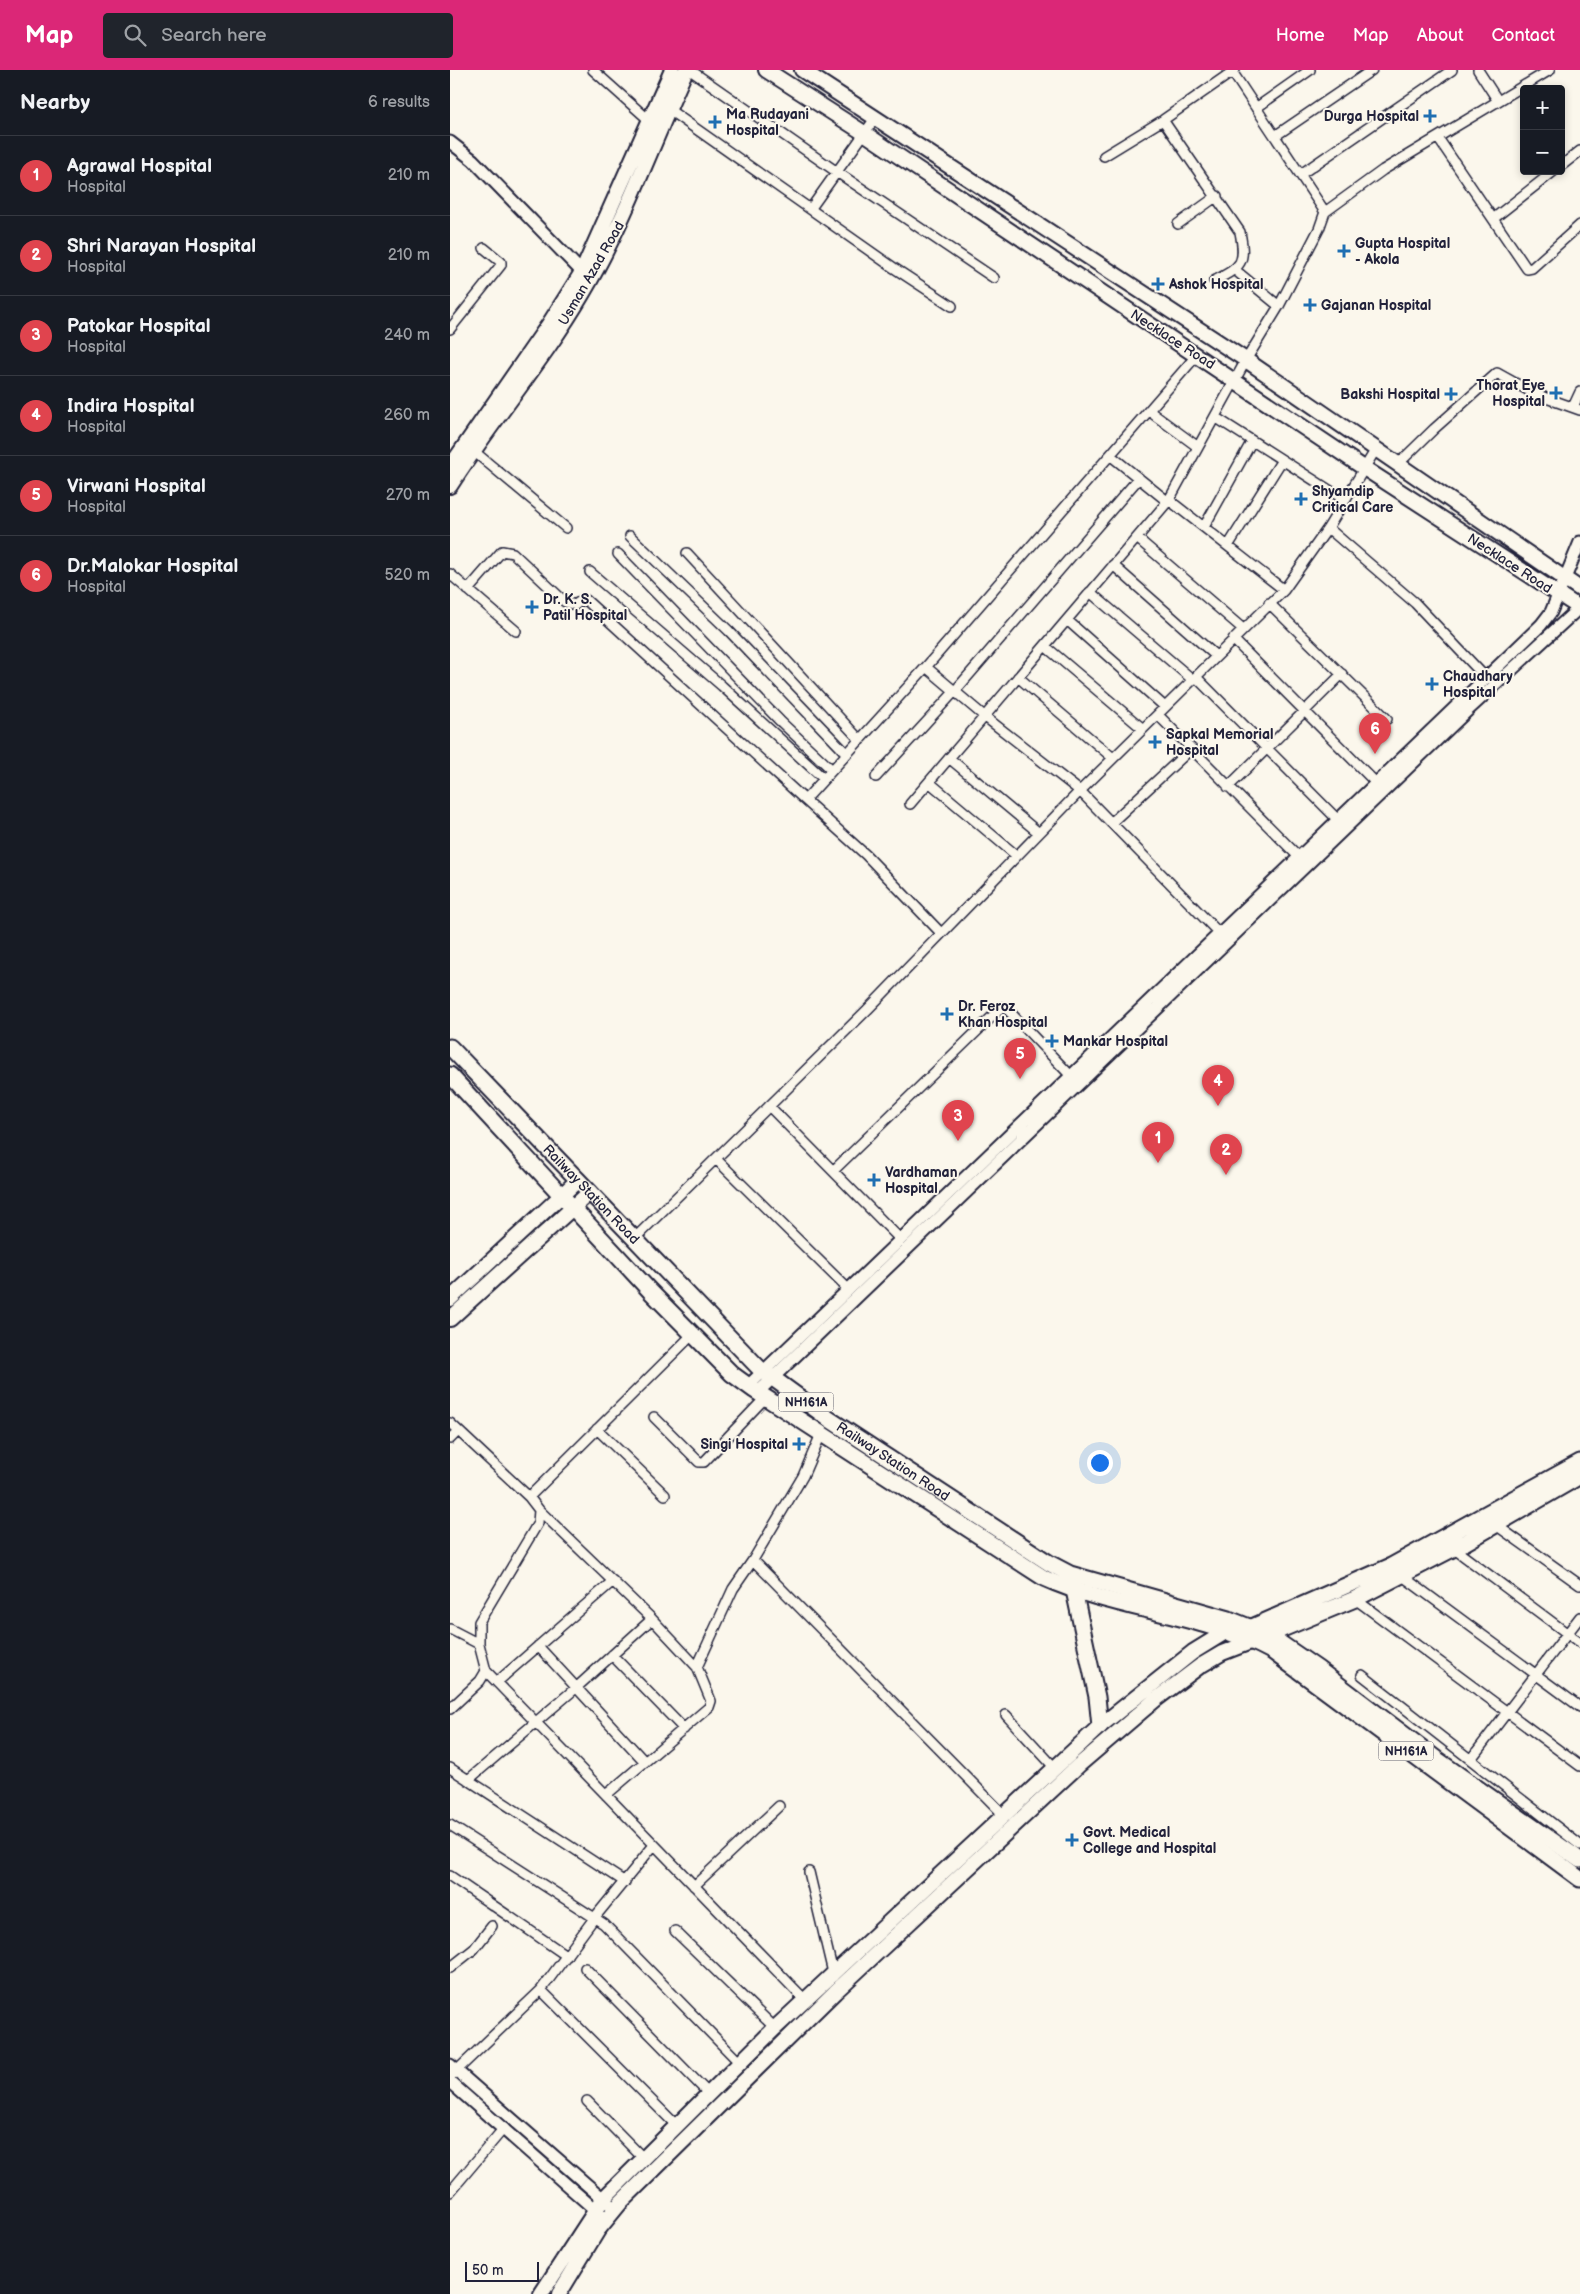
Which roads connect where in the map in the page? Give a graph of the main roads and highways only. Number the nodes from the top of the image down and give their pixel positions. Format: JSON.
{"nodes":[{"id":1,"x":672,"y":70,"type":"edge"},
{"id":2,"x":686,"y":70,"type":"edge"},
{"id":3,"x":766,"y":70,"type":"edge"},
{"id":4,"x":802,"y":70,"type":"edge"},
{"id":5,"x":663,"y":106,"type":"junction"},
{"id":6,"x":469,"y":448,"type":"junction"},
{"id":7,"x":450,"y":467,"type":"edge"},
{"id":8,"x":450,"y":484,"type":"edge"},
{"id":9,"x":1580,"y":589,"type":"edge"},
{"id":10,"x":1580,"y":608,"type":"edge"},
{"id":11,"x":450,"y":1047,"type":"edge"},
{"id":12,"x":450,"y":1075,"type":"edge"},
{"id":13,"x":578,"y":1180,"type":"junction"},
{"id":14,"x":590,"y":1192,"type":"junction"},
{"id":15,"x":562,"y":1196,"type":"junction"},
{"id":16,"x":573,"y":1208,"type":"junction"},
{"id":17,"x":450,"y":1299,"type":"edge"},
{"id":18,"x":450,"y":1319,"type":"edge"},
{"id":19,"x":1580,"y":1462,"type":"edge"},
{"id":20,"x":1580,"y":1476,"type":"edge"},
{"id":21,"x":1072,"y":1582,"type":"junction"},
{"id":22,"x":1227,"y":1631,"type":"junction"},
{"id":23,"x":1252,"y":1634,"type":"junction"},
{"id":24,"x":1267,"y":1634,"type":"junction"},
{"id":25,"x":1100,"y":1726,"type":"junction"},
{"id":26,"x":1580,"y":1860,"type":"edge"},
{"id":27,"x":1580,"y":1879,"type":"edge"},
{"id":28,"x":542,"y":2294,"type":"edge"},
{"id":29,"x":559,"y":2294,"type":"edge"}],
"edges":[{"from":1,"to":5,"type":"main road","name":"Usman Azad Road"},
{"from":2,"to":5,"type":"main road","name":"Usman Azad Road"},
{"from":3,"to":10,"type":"main road","name":"Necklace Road"},
{"from":4,"to":9,"type":"main road","name":"Necklace Road"},
{"from":5,"to":6,"type":"main road","name":"Usman Azad Road"},
{"from":5,"to":6,"type":"main road","name":"Usman Azad Road"},
{"from":6,"to":7,"type":"main road","name":"Usman Azad Road"},
{"from":6,"to":8,"type":"main road","name":"Usman Azad Road"},
{"from":11,"to":13,"type":"main road","name":"Railway Station Road","number":"NH161A"},
{"from":12,"to":15,"type":"main road","name":"Railway Station Road","number":"NH161A"},
{"from":13,"to":14,"type":"main road","name":"Railway Station Road","number":"NH161A"},
{"from":13,"to":15,"type":"main road"},
{"from":14,"to":16,"type":"main road"},
{"from":14,"to":21,"type":"main road","name":"Railway Station Road","number":"NH161A"},
{"from":15,"to":16,"type":"main road","name":"Railway Station Road","number":"NH161A"},
{"from":15,"to":17,"type":"main road"},
{"from":16,"to":18,"type":"main road"},
{"from":16,"to":21,"type":"main road","name":"Railway Station Road","number":"NH161A"},
{"from":19,"to":23,"type":"main road"},
{"from":20,"to":24,"type":"main road"},
{"from":21,"to":22,"type":"main road","name":"Railway Station Road","number":"NH161A"},
{"from":21,"to":23,"type":"main road","name":"Railway Station Road","number":"NH161A"},
{"from":21,"to":25,"type":"main road"},
{"from":22,"to":23,"type":"main road"},
{"from":22,"to":25,"type":"main road"},
{"from":23,"to":24,"type":"main road","number":"NH161A"},
{"from":23,"to":27,"type":"main road","number":"NH161A"},
{"from":23,"to":29,"type":"main road"},
{"from":24,"to":26,"type":"main road","number":"NH161A"},
{"from":25,"to":28,"type":"main road"}]}
